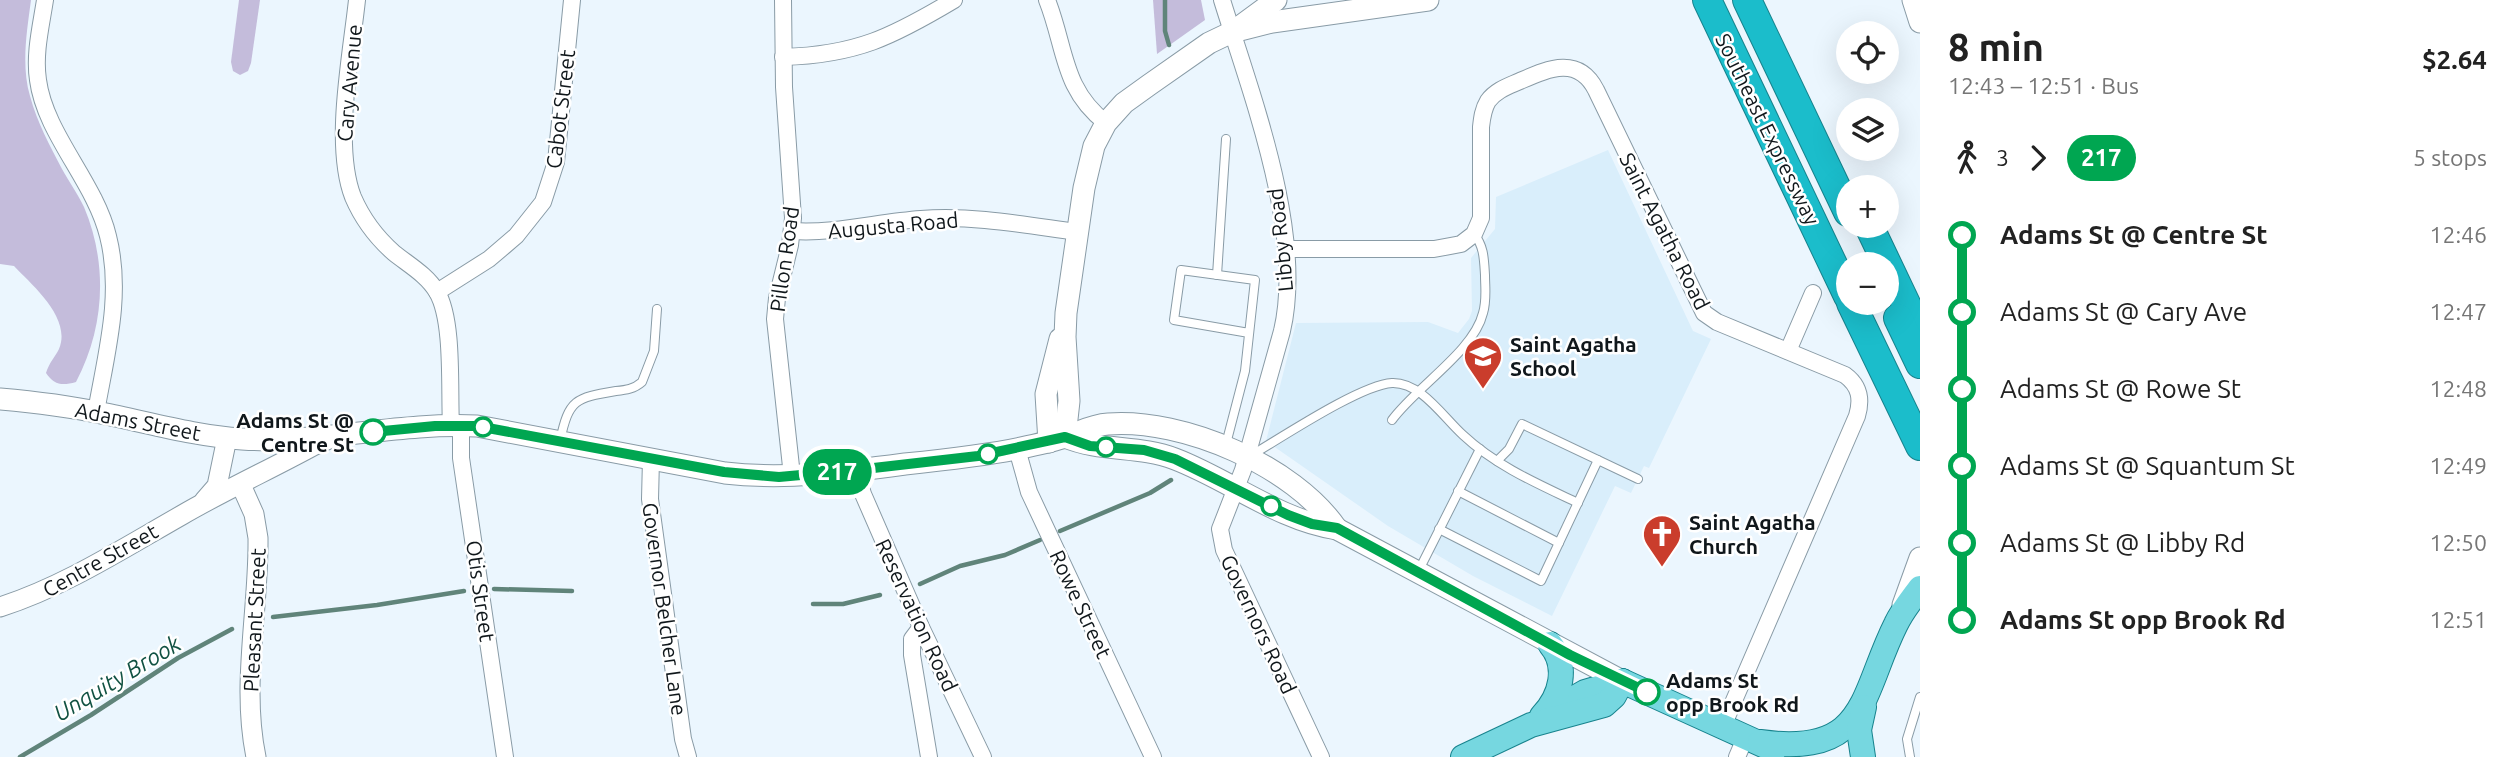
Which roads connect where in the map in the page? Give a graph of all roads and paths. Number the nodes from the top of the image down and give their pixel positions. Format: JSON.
{"nodes":[{"id":1,"x":45,"y":0,"type":"edge"},
{"id":2,"x":357,"y":0,"type":"edge"},
{"id":3,"x":572,"y":0,"type":"edge"},
{"id":4,"x":783,"y":0,"type":"edge"},
{"id":5,"x":954,"y":0,"type":"edge"},
{"id":6,"x":1047,"y":0,"type":"edge"},
{"id":7,"x":1222,"y":0,"type":"edge"},
{"id":8,"x":1276,"y":0,"type":"edge"},
{"id":9,"x":1428,"y":0,"type":"edge"},
{"id":10,"x":1707,"y":0,"type":"edge"},
{"id":11,"x":1727,"y":0,"type":"edge"},
{"id":12,"x":1747,"y":0,"type":"edge"},
{"id":13,"x":1762,"y":0,"type":"edge"},
{"id":14,"x":1913,"y":0,"type":"edge"},
{"id":15,"x":1920,"y":22,"type":"edge"},
{"id":16,"x":1232,"y":32,"type":"junction"},
{"id":17,"x":783,"y":57,"type":"junction"},
{"id":18,"x":1106,"y":123,"type":"junction"},
{"id":19,"x":1226,"y":139,"type":"dead end"},
{"id":20,"x":1845,"y":175,"type":"edge"},
{"id":21,"x":1836,"y":187,"type":"edge"},
{"id":22,"x":792,"y":231,"type":"junction"},
{"id":23,"x":1077,"y":232,"type":"junction"},
{"id":24,"x":1474,"y":234,"type":"junction"},
{"id":25,"x":1875,"y":238,"type":"edge"},
{"id":26,"x":1286,"y":249,"type":"junction"},
{"id":27,"x":1846,"y":252,"type":"edge"},
{"id":28,"x":1836,"y":271,"type":"edge"},
{"id":29,"x":1217,"y":275,"type":"junction"},
{"id":30,"x":437,"y":292,"type":"junction"},
{"id":31,"x":1813,"y":293,"type":"dead end"},
{"id":32,"x":657,"y":309,"type":"dead end"},
{"id":33,"x":1857,"y":315,"type":"edge"},
{"id":34,"x":1877,"y":315,"type":"edge"},
{"id":35,"x":1897,"y":315,"type":"edge"},
{"id":36,"x":1249,"y":333,"type":"junction"},
{"id":37,"x":1920,"y":333,"type":"edge"},
{"id":38,"x":1788,"y":351,"type":"junction"},
{"id":39,"x":1920,"y":364,"type":"edge"},
{"id":40,"x":1418,"y":391,"type":"junction"},
{"id":41,"x":0,"y":399,"type":"edge"},
{"id":42,"x":1920,"y":407,"type":"edge"},
{"id":43,"x":96,"y":412,"type":"junction"},
{"id":44,"x":1392,"y":420,"type":"dead end"},
{"id":45,"x":456,"y":425,"type":"junction"},
{"id":46,"x":1173,"y":430,"type":"junction"},
{"id":47,"x":348,"y":434,"type":"junction"},
{"id":48,"x":227,"y":438,"type":"junction"},
{"id":49,"x":1057,"y":440,"type":"junction"},
{"id":50,"x":560,"y":441,"type":"junction"},
{"id":51,"x":1920,"y":446,"type":"edge"},
{"id":52,"x":1226,"y":447,"type":"junction"},
{"id":53,"x":1017,"y":449,"type":"junction"},
{"id":54,"x":1480,"y":449,"type":"junction"},
{"id":55,"x":1165,"y":456,"type":"junction"},
{"id":56,"x":1247,"y":458,"type":"junction"},
{"id":57,"x":651,"y":459,"type":"junction"},
{"id":58,"x":1598,"y":460,"type":"junction"},
{"id":59,"x":1497,"y":461,"type":"junction"},
{"id":60,"x":856,"y":470,"type":"junction"},
{"id":61,"x":792,"y":476,"type":"junction"},
{"id":62,"x":1638,"y":479,"type":"dead end"},
{"id":63,"x":241,"y":485,"type":"junction"},
{"id":64,"x":1237,"y":489,"type":"junction"},
{"id":65,"x":1458,"y":491,"type":"junction"},
{"id":66,"x":1578,"y":503,"type":"junction"},
{"id":67,"x":197,"y":506,"type":"junction"},
{"id":68,"x":1337,"y":528,"type":"junction"},
{"id":69,"x":1439,"y":529,"type":"junction"},
{"id":70,"x":1559,"y":543,"type":"junction"},
{"id":71,"x":1920,"y":558,"type":"edge"},
{"id":72,"x":1418,"y":572,"type":"junction"},
{"id":73,"x":1920,"y":588,"type":"edge"},
{"id":74,"x":0,"y":607,"type":"edge"},
{"id":75,"x":1896,"y":623,"type":"junction"},
{"id":76,"x":921,"y":627,"type":"junction"},
{"id":77,"x":1550,"y":644,"type":"junction"},
{"id":78,"x":1622,"y":681,"type":"junction"},
{"id":79,"x":1868,"y":697,"type":"junction"},
{"id":80,"x":1920,"y":697,"type":"edge"},
{"id":81,"x":1531,"y":725,"type":"junction"},
{"id":82,"x":1723,"y":726,"type":"junction"},
{"id":83,"x":1747,"y":745,"type":"edge"},
{"id":84,"x":256,"y":757,"type":"edge"},
{"id":85,"x":505,"y":757,"type":"edge"},
{"id":86,"x":688,"y":757,"type":"edge"},
{"id":87,"x":929,"y":757,"type":"edge"},
{"id":88,"x":984,"y":757,"type":"edge"},
{"id":89,"x":1153,"y":757,"type":"edge"},
{"id":90,"x":1321,"y":757,"type":"edge"},
{"id":91,"x":1463,"y":757,"type":"edge"},
{"id":92,"x":1788,"y":757,"type":"edge"},
{"id":93,"x":1863,"y":757,"type":"edge"},
{"id":94,"x":1910,"y":757,"type":"edge"}],
"edges":[{"from":1,"to":43,"type":"street"},
{"from":2,"to":30,"type":"street","name":"Cary Avenue"},
{"from":3,"to":30,"type":"street","name":"Cabot Street"},
{"from":4,"to":17,"type":"street","name":"Pillon Road"},
{"from":5,"to":17,"type":"street"},
{"from":6,"to":18,"type":"street"},
{"from":7,"to":16,"type":"street","name":"Libby Road"},
{"from":8,"to":16,"type":"main road"},
{"from":9,"to":16,"type":"main road"},
{"from":10,"to":28,"type":"highway","name":"Southeast Expressway"},
{"from":11,"to":27,"type":"highway"},
{"from":12,"to":21,"type":"highway"},
{"from":13,"to":20,"type":"highway"},
{"from":14,"to":15,"type":"main road"},
{"from":16,"to":18,"type":"main road"},
{"from":16,"to":26,"type":"street","name":"Libby Road"},
{"from":17,"to":22,"type":"street","name":"Pillon Road"},
{"from":18,"to":23,"type":"main road"},
{"from":19,"to":29,"type":"lane"},
{"from":22,"to":23,"type":"street","name":"Augusta Road"},
{"from":22,"to":61,"type":"street","name":"Pillon Road"},
{"from":23,"to":49,"type":"main road"},
{"from":24,"to":26,"type":"street"},
{"from":24,"to":38,"type":"street","name":"Saint Agatha Road"},
{"from":24,"to":40,"type":"lane"},
{"from":25,"to":37,"type":"highway"},
{"from":26,"to":56,"type":"street","name":"Libby Road"},
{"from":29,"to":36,"type":"lane"},
{"from":29,"to":36,"type":"lane"},
{"from":30,"to":45,"type":"street","name":"Cary Avenue"},
{"from":31,"to":38,"type":"street"},
{"from":32,"to":50,"type":"lane"},
{"from":33,"to":51,"type":"highway"},
{"from":34,"to":42,"type":"highway"},
{"from":35,"to":39,"type":"highway"},
{"from":36,"to":52,"type":"lane"},
{"from":38,"to":82,"type":"street","name":"Saint Agatha Road"},
{"from":40,"to":44,"type":"lane"},
{"from":40,"to":54,"type":"lane"},
{"from":40,"to":56,"type":"lane"},
{"from":41,"to":43,"type":"main road","name":"Adams Street"},
{"from":43,"to":48,"type":"main road","name":"Adams Street"},
{"from":45,"to":47,"type":"main road","name":"Adams Street"},
{"from":45,"to":50,"type":"main road","name":"Adams Street"},
{"from":45,"to":85,"type":"street","name":"Otis Street"},
{"from":46,"to":49,"type":"main road","name":"Adams Street"},
{"from":46,"to":52,"type":"main road","name":"Adams Street"},
{"from":46,"to":55,"type":"main road"},
{"from":47,"to":48,"type":"main road","name":"Adams Street"},
{"from":47,"to":63,"type":"street","name":"Centre Street"},
{"from":48,"to":67,"type":"street","name":"Centre Street"},
{"from":49,"to":53,"type":"main road","name":"Adams Street"},
{"from":49,"to":55,"type":"main road","name":"Adams Street"},
{"from":50,"to":57,"type":"main road","name":"Adams Street"},
{"from":52,"to":56,"type":"main road","name":"Adams Street"},
{"from":53,"to":60,"type":"main road","name":"Adams Street"},
{"from":53,"to":89,"type":"street","name":"Rowe Street"},
{"from":54,"to":59,"type":"lane"},
{"from":54,"to":65,"type":"lane"},
{"from":55,"to":64,"type":"main road","name":"Adams Street"},
{"from":56,"to":64,"type":"street","name":"Libby Road"},
{"from":56,"to":68,"type":"main road","name":"Adams Street"},
{"from":57,"to":61,"type":"main road","name":"Adams Street"},
{"from":57,"to":86,"type":"street","name":"Governor Belcher Lane"},
{"from":58,"to":59,"type":"lane"},
{"from":58,"to":62,"type":"lane"},
{"from":58,"to":66,"type":"lane"},
{"from":59,"to":66,"type":"lane"},
{"from":60,"to":61,"type":"main road","name":"Adams Street"},
{"from":60,"to":76,"type":"street","name":"Reservation Road"},
{"from":63,"to":67,"type":"street","name":"Centre Street"},
{"from":63,"to":84,"type":"street","name":"Pleasant Street"},
{"from":64,"to":68,"type":"main road","name":"Adams Street"},
{"from":64,"to":90,"type":"street","name":"Governors Road"},
{"from":65,"to":69,"type":"lane"},
{"from":65,"to":70,"type":"lane"},
{"from":66,"to":70,"type":"lane"},
{"from":67,"to":74,"type":"street","name":"Centre Street"},
{"from":68,"to":72,"type":"main road","name":"Adams Street"},
{"from":69,"to":70,"type":"lane"},
{"from":69,"to":72,"type":"lane"},
{"from":71,"to":75,"type":"main road"},
{"from":72,"to":77,"type":"main road","name":"Adams Street"},
{"from":73,"to":75,"type":"main road"},
{"from":75,"to":79,"type":"main road"},
{"from":76,"to":87,"type":"street"},
{"from":76,"to":88,"type":"street","name":"Reservation Road"},
{"from":77,"to":78,"type":"main road","name":"Adams Street"},
{"from":77,"to":81,"type":"main road"},
{"from":78,"to":81,"type":"main road"},
{"from":78,"to":82,"type":"main road","name":"Adams Street"},
{"from":79,"to":83,"type":"main road"},
{"from":79,"to":93,"type":"main road"},
{"from":80,"to":94,"type":"lane"},
{"from":81,"to":91,"type":"main road"},
{"from":82,"to":83,"type":"main road","name":"Adams Street"},
{"from":83,"to":92,"type":"main road","name":"Adams Street"}]}
